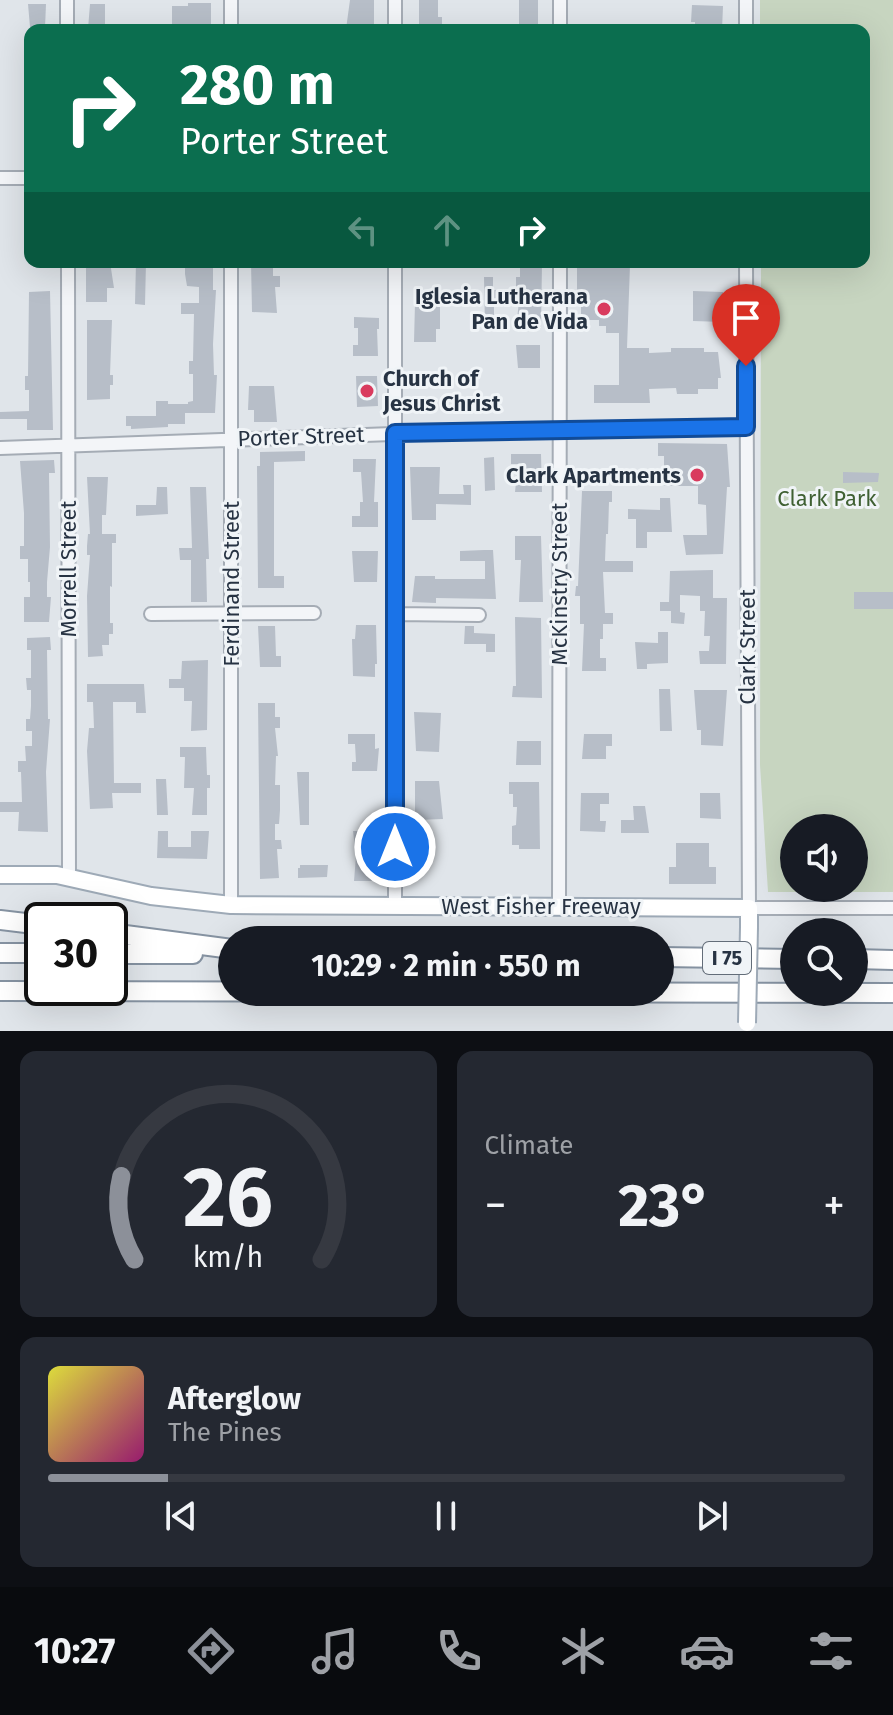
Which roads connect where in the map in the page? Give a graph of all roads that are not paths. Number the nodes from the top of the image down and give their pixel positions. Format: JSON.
{"nodes":[{"id":1,"x":67,"y":0,"type":"edge"},
{"id":2,"x":231,"y":0,"type":"edge"},
{"id":3,"x":395,"y":0,"type":"edge"},
{"id":4,"x":560,"y":0,"type":"edge"},
{"id":5,"x":746,"y":0,"type":"edge"},
{"id":6,"x":67,"y":24,"type":"edge"},
{"id":7,"x":231,"y":24,"type":"edge"},
{"id":8,"x":395,"y":24,"type":"edge"},
{"id":9,"x":560,"y":24,"type":"edge"},
{"id":10,"x":746,"y":24,"type":"edge"},
{"id":11,"x":0,"y":178,"type":"edge"},
{"id":12,"x":24,"y":178,"type":"edge"},
{"id":13,"x":68,"y":268,"type":"edge"},
{"id":14,"x":231,"y":268,"type":"edge"},
{"id":15,"x":395,"y":268,"type":"edge"},
{"id":16,"x":560,"y":268,"type":"edge"},
{"id":17,"x":746,"y":268,"type":"edge"},
{"id":18,"x":746,"y":427,"type":"junction"},
{"id":19,"x":560,"y":428,"type":"junction"},
{"id":20,"x":395,"y":433,"type":"junction"},
{"id":21,"x":232,"y":439,"type":"junction"},
{"id":22,"x":68,"y":445,"type":"junction"},
{"id":23,"x":0,"y":448,"type":"edge"},
{"id":24,"x":231,"y":613,"type":"junction"},
{"id":25,"x":314,"y":613,"type":"dead end"},
{"id":26,"x":151,"y":614,"type":"dead end"},
{"id":27,"x":395,"y":614,"type":"junction"},
{"id":28,"x":479,"y":615,"type":"dead end"},
{"id":29,"x":0,"y":875,"type":"edge"},
{"id":30,"x":69,"y":876,"type":"junction"},
{"id":31,"x":231,"y":905,"type":"junction"},
{"id":32,"x":395,"y":906,"type":"junction"},
{"id":33,"x":559,"y":906,"type":"junction"},
{"id":34,"x":749,"y":908,"type":"junction"},
{"id":35,"x":893,"y":908,"type":"edge"},
{"id":36,"x":0,"y":920,"type":"edge"},
{"id":37,"x":24,"y":923,"type":"edge"},
{"id":38,"x":128,"y":936,"type":"edge"},
{"id":39,"x":218,"y":950,"type":"edge"},
{"id":40,"x":218,"y":952,"type":"edge"},
{"id":41,"x":0,"y":953,"type":"edge"},
{"id":42,"x":24,"y":953,"type":"edge"},
{"id":43,"x":128,"y":954,"type":"edge"},
{"id":44,"x":674,"y":957,"type":"edge"},
{"id":45,"x":780,"y":959,"type":"edge"},
{"id":46,"x":868,"y":959,"type":"edge"},
{"id":47,"x":893,"y":960,"type":"edge"},
{"id":48,"x":0,"y":991,"type":"edge"},
{"id":49,"x":893,"y":993,"type":"edge"},
{"id":50,"x":747,"y":1027,"type":"edge"}],
"edges":[{"from":1,"to":6,"type":"street"},
{"from":2,"to":7,"type":"street"},
{"from":3,"to":8,"type":"street"},
{"from":4,"to":9,"type":"street"},
{"from":5,"to":10,"type":"street"},
{"from":11,"to":12,"type":"street"},
{"from":13,"to":22,"type":"street","name":"Morrell Street"},
{"from":14,"to":21,"type":"street","name":"Ferdinand Street"},
{"from":15,"to":20,"type":"street"},
{"from":16,"to":19,"type":"street","name":"McKinstry Street"},
{"from":17,"to":18,"type":"street","name":"Clark Street"},
{"from":18,"to":19,"type":"street","name":"Porter Street"},
{"from":18,"to":34,"type":"street","name":"Clark Street"},
{"from":19,"to":20,"type":"street","name":"Porter Street"},
{"from":19,"to":33,"type":"street","name":"McKinstry Street"},
{"from":20,"to":21,"type":"street","name":"Porter Street"},
{"from":20,"to":27,"type":"street"},
{"from":21,"to":22,"type":"street","name":"Porter Street"},
{"from":21,"to":24,"type":"street","name":"Ferdinand Street"},
{"from":22,"to":23,"type":"street","name":"Porter Street"},
{"from":22,"to":30,"type":"street","name":"Morrell Street"},
{"from":24,"to":25,"type":"street"},
{"from":24,"to":26,"type":"street"},
{"from":24,"to":31,"type":"street","name":"Ferdinand Street"},
{"from":27,"to":28,"type":"street"},
{"from":27,"to":32,"type":"street"},
{"from":29,"to":30,"type":"main road","name":"West Fisher Freeway"},
{"from":30,"to":31,"type":"main road","name":"West Fisher Freeway"},
{"from":31,"to":32,"type":"main road","name":"West Fisher Freeway"},
{"from":32,"to":33,"type":"main road","name":"West Fisher Freeway"},
{"from":33,"to":34,"type":"main road","name":"West Fisher Freeway"},
{"from":34,"to":35,"type":"street","name":"West Fisher Freeway"},
{"from":34,"to":50,"type":"main road","name":"Clark Street","bridge":true},
{"from":36,"to":37,"type":"highway"},
{"from":38,"to":39,"type":"highway"},
{"from":40,"to":43,"type":"highway"},
{"from":41,"to":42,"type":"highway"},
{"from":44,"to":45,"type":"highway","number":"I 75"},
{"from":46,"to":47,"type":"highway"},
{"from":48,"to":49,"type":"highway","number":"I 75"}]}
